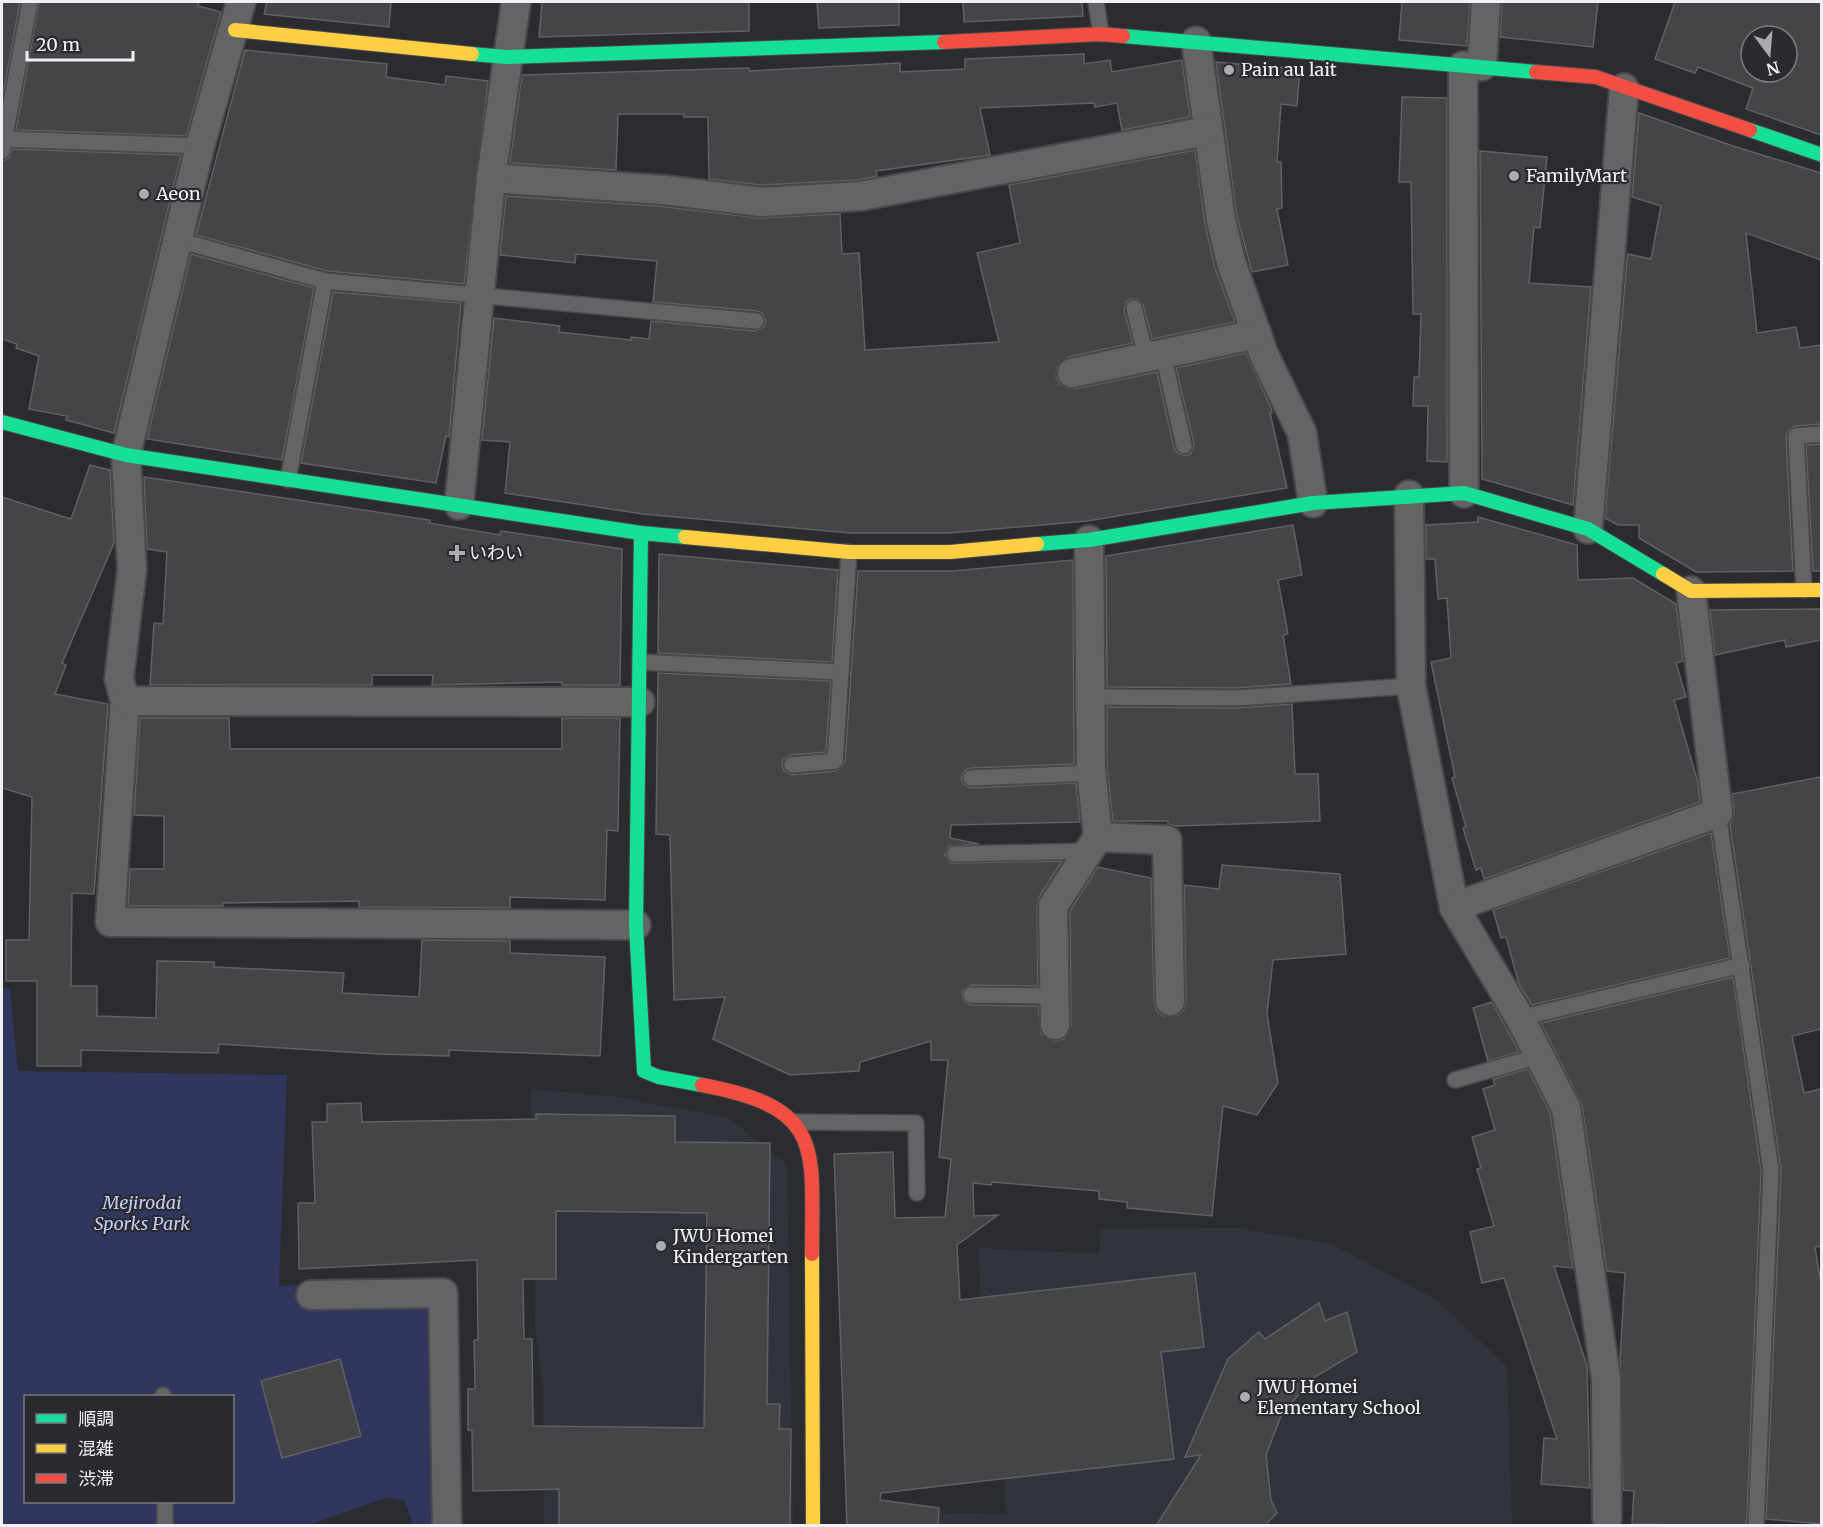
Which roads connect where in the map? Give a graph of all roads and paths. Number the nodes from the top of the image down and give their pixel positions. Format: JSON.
{"nodes":[{"id":1,"x":30,"y":2,"type":"edge"},
{"id":2,"x":241,"y":2,"type":"edge"},
{"id":3,"x":516,"y":2,"type":"edge"},
{"id":4,"x":1096,"y":2,"type":"edge"},
{"id":5,"x":1486,"y":2,"type":"edge"},
{"id":6,"x":235,"y":30,"type":"junction"},
{"id":7,"x":1101,"y":34,"type":"junction"},
{"id":8,"x":1196,"y":41,"type":"junction"},
{"id":9,"x":506,"y":57,"type":"junction"},
{"id":10,"x":1473,"y":66,"type":"junction"},
{"id":11,"x":1624,"y":88,"type":"junction"},
{"id":12,"x":1207,"y":131,"type":"junction"},
{"id":13,"x":3,"y":143,"type":"edge"},
{"id":14,"x":200,"y":146,"type":"junction"},
{"id":15,"x":1821,"y":155,"type":"edge"},
{"id":16,"x":491,"y":178,"type":"junction"},
{"id":17,"x":178,"y":240,"type":"junction"},
{"id":18,"x":325,"y":281,"type":"junction"},
{"id":19,"x":480,"y":295,"type":"junction"},
{"id":20,"x":1134,"y":308,"type":"dead end"},
{"id":21,"x":756,"y":321,"type":"dead end"},
{"id":22,"x":1257,"y":334,"type":"junction"},
{"id":23,"x":1154,"y":356,"type":"junction"},
{"id":24,"x":1072,"y":373,"type":"dead end"},
{"id":25,"x":2,"y":425,"type":"edge"},
{"id":26,"x":1821,"y":434,"type":"edge"},
{"id":27,"x":1184,"y":446,"type":"dead end"},
{"id":28,"x":126,"y":455,"type":"junction"},
{"id":29,"x":288,"y":480,"type":"junction"},
{"id":30,"x":1464,"y":493,"type":"junction"},
{"id":31,"x":1409,"y":495,"type":"junction"},
{"id":32,"x":1313,"y":503,"type":"junction"},
{"id":33,"x":459,"y":505,"type":"junction"},
{"id":34,"x":1588,"y":529,"type":"junction"},
{"id":35,"x":641,"y":533,"type":"junction"},
{"id":36,"x":1089,"y":540,"type":"junction"},
{"id":37,"x":849,"y":552,"type":"junction"},
{"id":38,"x":1804,"y":590,"type":"junction"},
{"id":39,"x":1821,"y":590,"type":"edge"},
{"id":40,"x":1691,"y":591,"type":"junction"},
{"id":41,"x":640,"y":662,"type":"junction"},
{"id":42,"x":841,"y":672,"type":"junction"},
{"id":43,"x":1411,"y":686,"type":"junction"},
{"id":44,"x":1091,"y":697,"type":"junction"},
{"id":45,"x":125,"y":701,"type":"junction"},
{"id":46,"x":640,"y":702,"type":"junction"},
{"id":47,"x":792,"y":765,"type":"dead end"},
{"id":48,"x":1092,"y":773,"type":"junction"},
{"id":49,"x":971,"y":778,"type":"dead end"},
{"id":50,"x":1718,"y":813,"type":"junction"},
{"id":51,"x":1094,"y":844,"type":"junction"},
{"id":52,"x":955,"y":854,"type":"dead end"},
{"id":53,"x":1454,"y":907,"type":"junction"},
{"id":54,"x":636,"y":925,"type":"junction"},
{"id":55,"x":1742,"y":965,"type":"junction"},
{"id":56,"x":971,"y":995,"type":"dead end"},
{"id":57,"x":1054,"y":996,"type":"junction"},
{"id":58,"x":1170,"y":1001,"type":"dead end"},
{"id":59,"x":1520,"y":1018,"type":"junction"},
{"id":60,"x":1055,"y":1025,"type":"dead end"},
{"id":61,"x":1539,"y":1056,"type":"junction"},
{"id":62,"x":1455,"y":1080,"type":"dead end"},
{"id":63,"x":793,"y":1122,"type":"junction"},
{"id":64,"x":917,"y":1193,"type":"dead end"},
{"id":65,"x":311,"y":1295,"type":"dead end"},
{"id":66,"x":165,"y":1503,"type":"edge"},
{"id":67,"x":1607,"y":1518,"type":"dead end"},
{"id":68,"x":165,"y":1526,"type":"edge"},
{"id":69,"x":447,"y":1526,"type":"edge"},
{"id":70,"x":813,"y":1526,"type":"edge"},
{"id":71,"x":1756,"y":1526,"type":"edge"}],
"edges":[{"from":1,"to":13,"type":"lane"},
{"from":2,"to":6,"type":"street"},
{"from":3,"to":9,"type":"street"},
{"from":4,"to":7,"type":"lane"},
{"from":5,"to":10,"type":"street"},
{"from":6,"to":9,"type":"street"},
{"from":6,"to":14,"type":"street"},
{"from":7,"to":8,"type":"street"},
{"from":7,"to":9,"type":"street"},
{"from":8,"to":10,"type":"street"},
{"from":8,"to":12,"type":"street"},
{"from":9,"to":16,"type":"street"},
{"from":10,"to":11,"type":"street"},
{"from":10,"to":30,"type":"street"},
{"from":11,"to":15,"type":"street"},
{"from":11,"to":34,"type":"street"},
{"from":12,"to":16,"type":"street"},
{"from":12,"to":22,"type":"street"},
{"from":13,"to":14,"type":"lane"},
{"from":14,"to":17,"type":"street"},
{"from":16,"to":19,"type":"street"},
{"from":17,"to":18,"type":"lane"},
{"from":17,"to":28,"type":"street"},
{"from":18,"to":19,"type":"lane"},
{"from":18,"to":29,"type":"lane"},
{"from":19,"to":21,"type":"lane"},
{"from":19,"to":33,"type":"street"},
{"from":20,"to":23,"type":"lane"},
{"from":22,"to":23,"type":"street"},
{"from":22,"to":32,"type":"street"},
{"from":23,"to":24,"type":"street"},
{"from":23,"to":27,"type":"lane"},
{"from":25,"to":28,"type":"street"},
{"from":26,"to":38,"type":"lane"},
{"from":28,"to":29,"type":"street"},
{"from":28,"to":45,"type":"street"},
{"from":29,"to":33,"type":"street"},
{"from":30,"to":31,"type":"street"},
{"from":30,"to":34,"type":"street"},
{"from":31,"to":32,"type":"street"},
{"from":31,"to":43,"type":"street"},
{"from":32,"to":36,"type":"street"},
{"from":33,"to":35,"type":"street"},
{"from":34,"to":40,"type":"street"},
{"from":35,"to":37,"type":"street"},
{"from":35,"to":41,"type":"street"},
{"from":36,"to":37,"type":"street"},
{"from":36,"to":44,"type":"street"},
{"from":37,"to":42,"type":"lane"},
{"from":38,"to":39,"type":"street"},
{"from":38,"to":40,"type":"street"},
{"from":40,"to":50,"type":"street"},
{"from":41,"to":42,"type":"lane"},
{"from":41,"to":46,"type":"street"},
{"from":42,"to":47,"type":"lane"},
{"from":43,"to":44,"type":"lane"},
{"from":43,"to":53,"type":"street"},
{"from":44,"to":48,"type":"street"},
{"from":45,"to":46,"type":"street"},
{"from":45,"to":54,"type":"street"},
{"from":46,"to":54,"type":"street"},
{"from":48,"to":49,"type":"lane"},
{"from":48,"to":51,"type":"street"},
{"from":50,"to":53,"type":"street"},
{"from":50,"to":55,"type":"lane"},
{"from":51,"to":52,"type":"lane"},
{"from":51,"to":57,"type":"street"},
{"from":51,"to":58,"type":"street"},
{"from":53,"to":59,"type":"street"},
{"from":54,"to":63,"type":"street"},
{"from":55,"to":59,"type":"lane"},
{"from":55,"to":71,"type":"lane"},
{"from":56,"to":57,"type":"lane"},
{"from":57,"to":60,"type":"street"},
{"from":59,"to":61,"type":"street"},
{"from":61,"to":62,"type":"lane"},
{"from":61,"to":67,"type":"street"},
{"from":63,"to":64,"type":"lane"},
{"from":63,"to":70,"type":"street"},
{"from":65,"to":69,"type":"street"},
{"from":66,"to":68,"type":"lane"}]}
